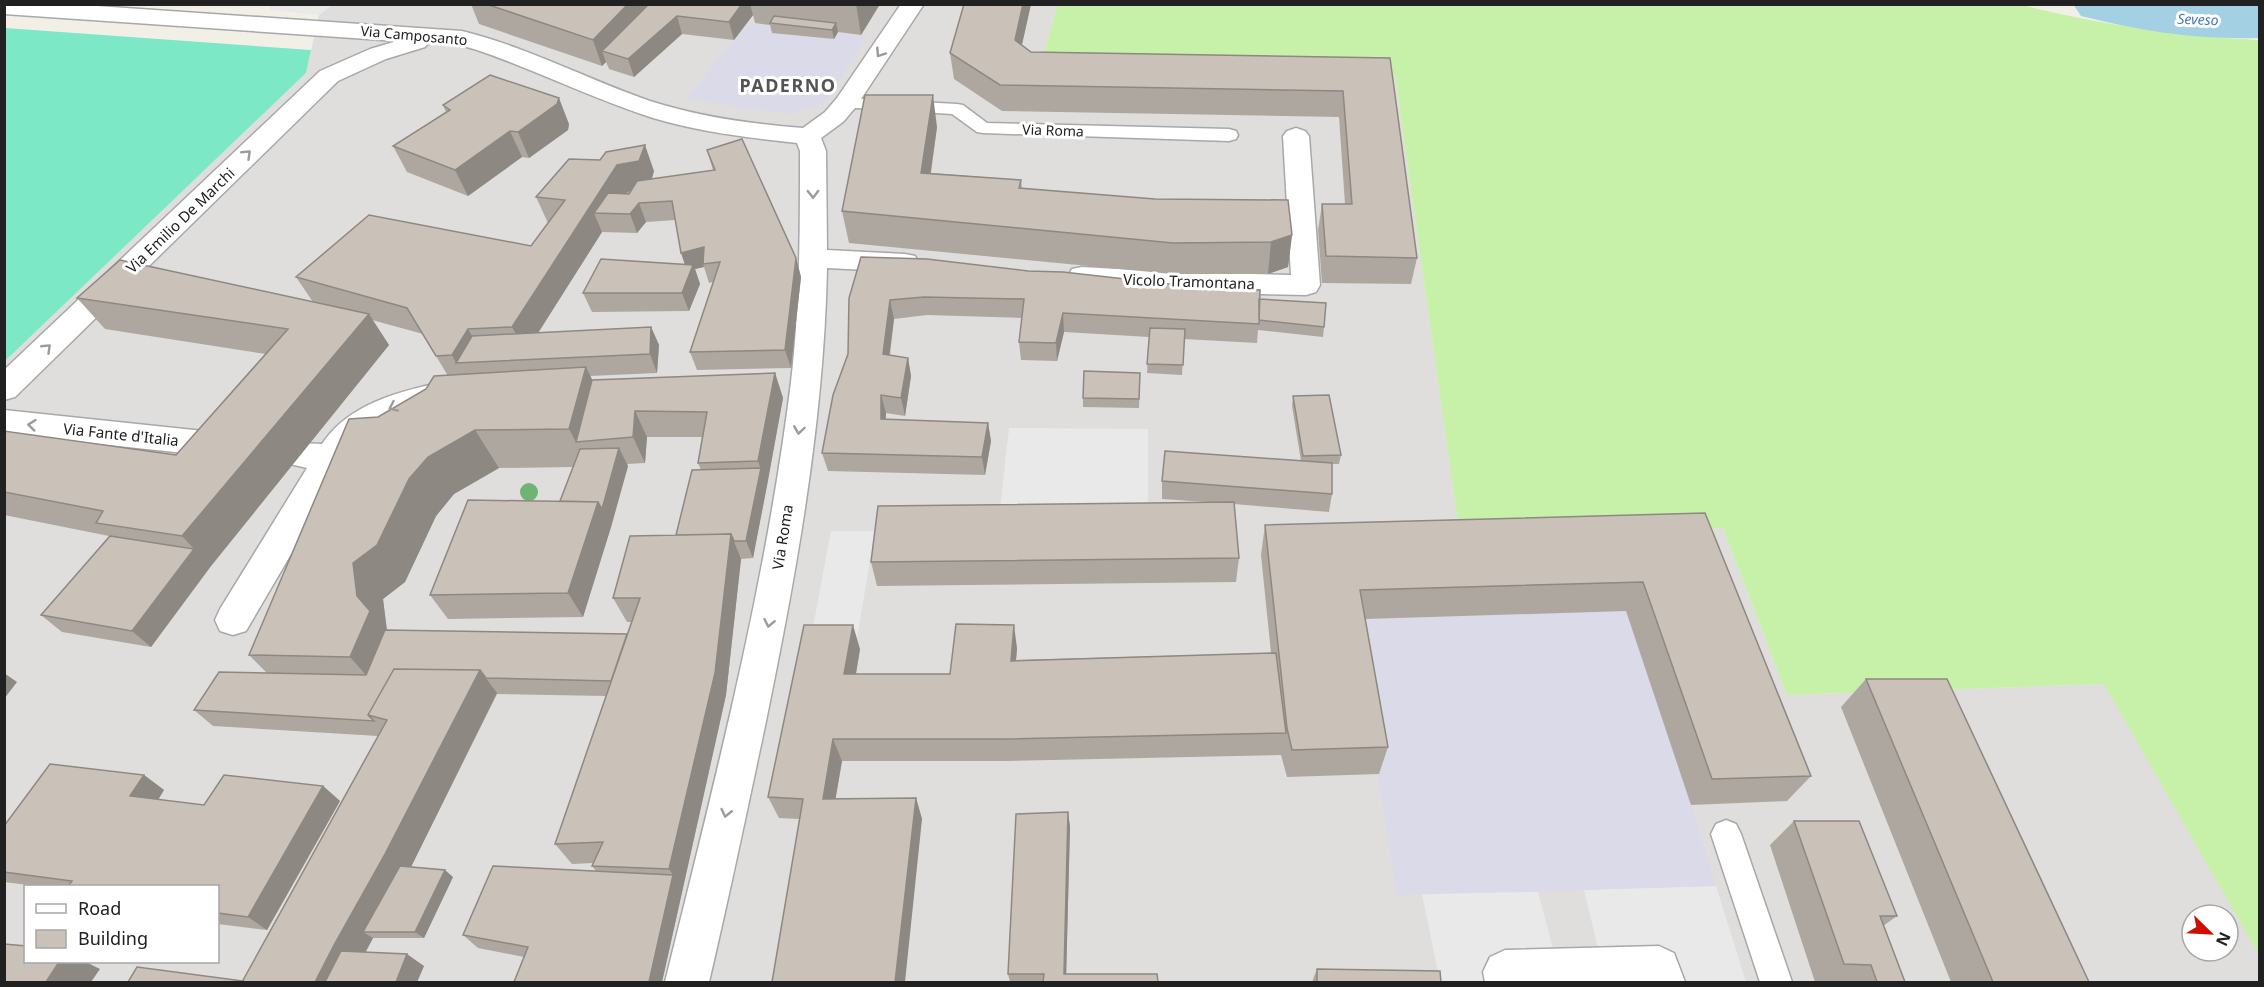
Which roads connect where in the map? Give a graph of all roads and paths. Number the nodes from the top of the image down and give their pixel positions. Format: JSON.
{"nodes":[{"id":1,"x":913,"y":4,"type":"edge"},
{"id":2,"x":4,"y":7,"type":"edge"},
{"id":3,"x":331,"y":28,"type":"junction"},
{"id":4,"x":439,"y":36,"type":"junction"},
{"id":5,"x":329,"y":76,"type":"junction"},
{"id":6,"x":846,"y":103,"type":"junction"},
{"id":7,"x":1229,"y":135,"type":"dead end"},
{"id":8,"x":808,"y":136,"type":"junction"},
{"id":9,"x":1296,"y":136,"type":"dead end"},
{"id":10,"x":814,"y":258,"type":"junction"},
{"id":11,"x":932,"y":265,"type":"edge"},
{"id":12,"x":1051,"y":274,"type":"edge"},
{"id":13,"x":4,"y":389,"type":"edge"},
{"id":14,"x":472,"y":391,"type":"edge"},
{"id":15,"x":4,"y":422,"type":"edge"},
{"id":16,"x":237,"y":447,"type":"edge"},
{"id":17,"x":232,"y":620,"type":"dead end"},
{"id":18,"x":1726,"y":834,"type":"dead end"},
{"id":19,"x":687,"y":982,"type":"edge"},
{"id":20,"x":1507,"y":982,"type":"edge"},
{"id":21,"x":1663,"y":982,"type":"edge"},
{"id":22,"x":1776,"y":982,"type":"edge"}],
"edges":[{"from":1,"to":6,"type":"street","one_way":true},
{"from":2,"to":3,"type":"street","name":"Via Camposanto"},
{"from":3,"to":4,"type":"street","name":"Via Camposanto"},
{"from":3,"to":5,"type":"street"},
{"from":4,"to":5,"type":"street","name":"Via Emilio De Marchi"},
{"from":4,"to":8,"type":"street","name":"Via Camposanto"},
{"from":13,"to":5,"type":"street","name":"Via Emilio De Marchi","one_way":true},
{"from":6,"to":7,"type":"lane","name":"Via Roma"},
{"from":6,"to":8,"type":"street"},
{"from":8,"to":10,"type":"street","name":"Via Roma","one_way":true},
{"from":9,"to":12,"type":"street","name":"Vicolo Tramontana"},
{"from":10,"to":11,"type":"street"},
{"from":10,"to":19,"type":"street","name":"Via Roma","one_way":true},
{"from":14,"to":17,"type":"street","one_way":true},
{"from":16,"to":15,"type":"street","name":"Via Fante d'Italia","one_way":true},
{"from":18,"to":22,"type":"lane"},
{"from":20,"to":21,"type":"street"}]}
